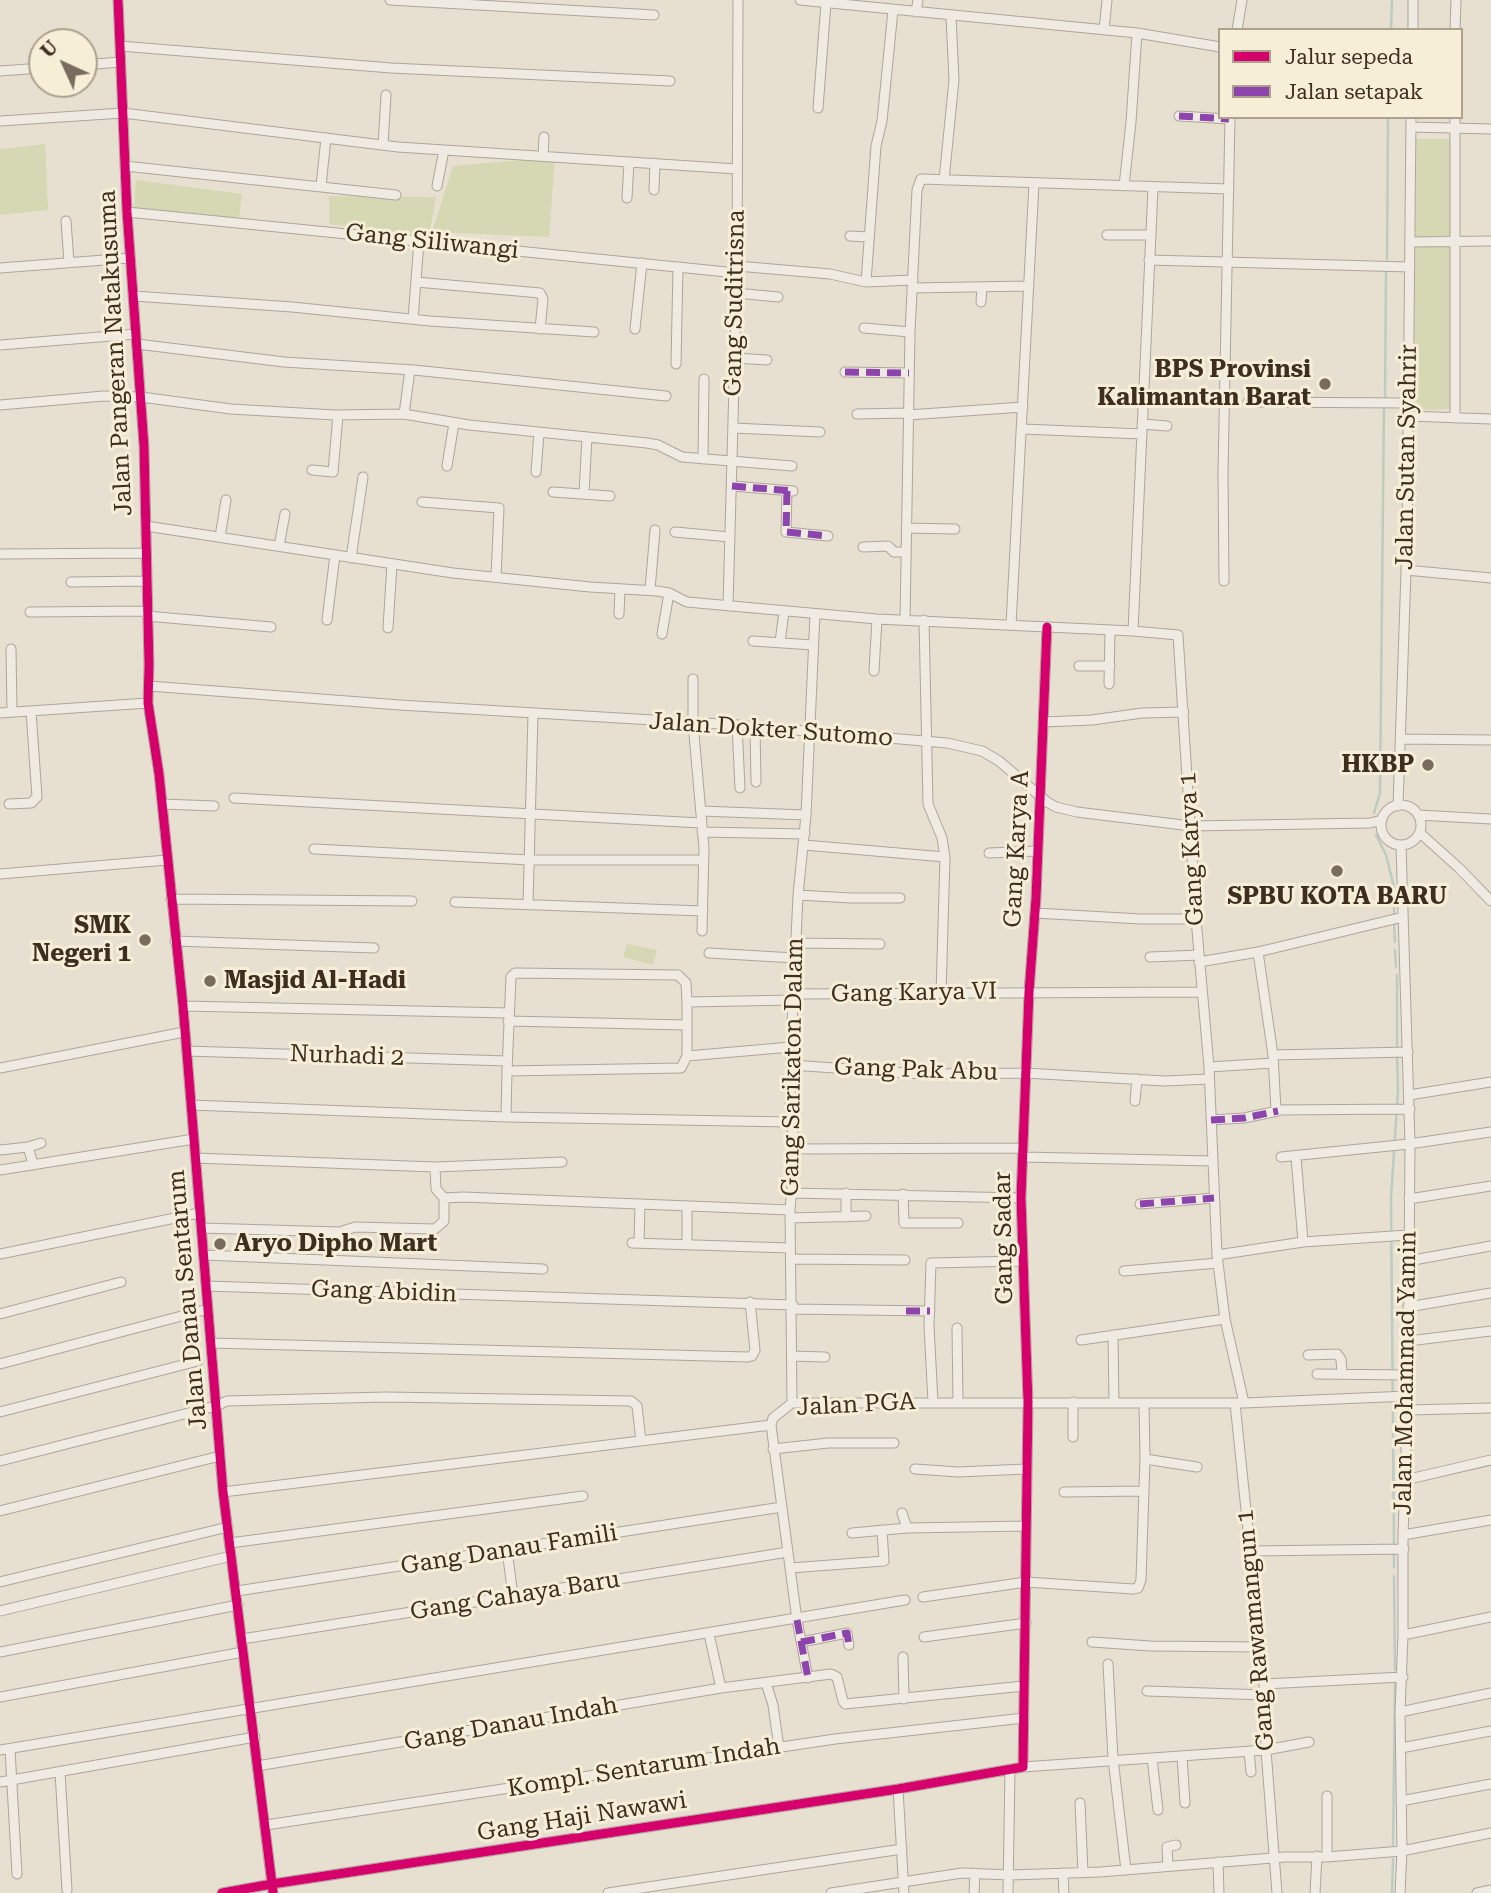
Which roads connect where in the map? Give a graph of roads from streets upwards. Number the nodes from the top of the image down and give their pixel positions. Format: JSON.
{"nodes":[{"id":1,"x":118,"y":0,"type":"edge"},
{"id":2,"x":390,"y":0,"type":"edge"},
{"id":3,"x":738,"y":0,"type":"edge"},
{"id":4,"x":800,"y":0,"type":"edge"},
{"id":5,"x":918,"y":0,"type":"edge"},
{"id":6,"x":1107,"y":0,"type":"edge"},
{"id":7,"x":1242,"y":0,"type":"edge"},
{"id":8,"x":1413,"y":0,"type":"edge"},
{"id":9,"x":1456,"y":0,"type":"edge"},
{"id":10,"x":826,"y":3,"type":"junction"},
{"id":11,"x":861,"y":3,"type":"edge"},
{"id":12,"x":893,"y":10,"type":"junction"},
{"id":13,"x":916,"y":12,"type":"junction"},
{"id":14,"x":654,"y":15,"type":"dead end"},
{"id":15,"x":951,"y":16,"type":"junction"},
{"id":16,"x":1237,"y":28,"type":"edge"},
{"id":17,"x":1413,"y":28,"type":"edge"},
{"id":18,"x":1455,"y":28,"type":"edge"},
{"id":19,"x":1104,"y":30,"type":"junction"},
{"id":20,"x":1137,"y":33,"type":"junction"},
{"id":21,"x":120,"y":46,"type":"junction"},
{"id":22,"x":1218,"y":47,"type":"edge"},
{"id":23,"x":120,"y":62,"type":"junction"},
{"id":24,"x":98,"y":64,"type":"edge"},
{"id":25,"x":28,"y":69,"type":"edge"},
{"id":26,"x":0,"y":71,"type":"edge"},
{"id":27,"x":670,"y":81,"type":"dead end"},
{"id":28,"x":386,"y":95,"type":"dead end"},
{"id":29,"x":818,"y":108,"type":"dead end"},
{"id":30,"x":123,"y":113,"type":"junction"},
{"id":31,"x":1179,"y":116,"type":"dead end"},
{"id":32,"x":1218,"y":118,"type":"edge"},
{"id":33,"x":1230,"y":119,"type":"edge"},
{"id":34,"x":0,"y":121,"type":"edge"},
{"id":35,"x":1411,"y":122,"type":"edge"},
{"id":36,"x":1455,"y":122,"type":"edge"},
{"id":37,"x":1491,"y":129,"type":"edge"},
{"id":38,"x":544,"y":137,"type":"dead end"},
{"id":39,"x":326,"y":138,"type":"junction"},
{"id":40,"x":383,"y":145,"type":"junction"},
{"id":41,"x":444,"y":149,"type":"junction"},
{"id":42,"x":543,"y":156,"type":"junction"},
{"id":43,"x":629,"y":162,"type":"junction"},
{"id":44,"x":655,"y":163,"type":"junction"},
{"id":45,"x":125,"y":166,"type":"junction"},
{"id":46,"x":737,"y":169,"type":"junction"},
{"id":47,"x":944,"y":180,"type":"junction"},
{"id":48,"x":1034,"y":183,"type":"junction"},
{"id":49,"x":321,"y":186,"type":"junction"},
{"id":50,"x":437,"y":186,"type":"dead end"},
{"id":51,"x":1124,"y":186,"type":"junction"},
{"id":52,"x":1153,"y":188,"type":"junction"},
{"id":53,"x":1229,"y":189,"type":"junction"},
{"id":54,"x":654,"y":190,"type":"dead end"},
{"id":55,"x":396,"y":195,"type":"dead end"},
{"id":56,"x":627,"y":198,"type":"dead end"},
{"id":57,"x":127,"y":212,"type":"junction"},
{"id":58,"x":66,"y":221,"type":"dead end"},
{"id":59,"x":1151,"y":235,"type":"junction"},
{"id":60,"x":850,"y":236,"type":"dead end"},
{"id":61,"x":1107,"y":236,"type":"dead end"},
{"id":62,"x":869,"y":237,"type":"junction"},
{"id":63,"x":419,"y":240,"type":"junction"},
{"id":64,"x":1491,"y":241,"type":"edge"},
{"id":65,"x":1410,"y":242,"type":"junction"},
{"id":66,"x":1454,"y":242,"type":"junction"},
{"id":67,"x":130,"y":258,"type":"junction"},
{"id":68,"x":1149,"y":260,"type":"junction"},
{"id":69,"x":69,"y":262,"type":"junction"},
{"id":70,"x":642,"y":263,"type":"junction"},
{"id":71,"x":1227,"y":263,"type":"junction"},
{"id":72,"x":678,"y":267,"type":"junction"},
{"id":73,"x":1410,"y":267,"type":"junction"},
{"id":74,"x":0,"y":268,"type":"edge"},
{"id":75,"x":737,"y":270,"type":"junction"},
{"id":76,"x":416,"y":282,"type":"junction"},
{"id":77,"x":866,"y":282,"type":"junction"},
{"id":78,"x":912,"y":284,"type":"junction"},
{"id":79,"x":1029,"y":286,"type":"junction"},
{"id":80,"x":982,"y":287,"type":"junction"},
{"id":81,"x":736,"y":293,"type":"junction"},
{"id":82,"x":134,"y":296,"type":"junction"},
{"id":83,"x":778,"y":297,"type":"dead end"},
{"id":84,"x":981,"y":302,"type":"dead end"},
{"id":85,"x":413,"y":319,"type":"junction"},
{"id":86,"x":864,"y":328,"type":"dead end"},
{"id":87,"x":540,"y":329,"type":"junction"},
{"id":88,"x":635,"y":329,"type":"dead end"},
{"id":89,"x":594,"y":332,"type":"dead end"},
{"id":90,"x":910,"y":332,"type":"junction"},
{"id":91,"x":137,"y":339,"type":"junction"},
{"id":92,"x":0,"y":345,"type":"edge"},
{"id":93,"x":734,"y":358,"type":"junction"},
{"id":94,"x":767,"y":360,"type":"dead end"},
{"id":95,"x":676,"y":364,"type":"dead end"},
{"id":96,"x":410,"y":370,"type":"junction"},
{"id":97,"x":845,"y":372,"type":"dead end"},
{"id":98,"x":909,"y":373,"type":"junction"},
{"id":99,"x":704,"y":379,"type":"dead end"},
{"id":100,"x":666,"y":396,"type":"dead end"},
{"id":101,"x":141,"y":397,"type":"junction"},
{"id":102,"x":1248,"y":402,"type":"dead end"},
{"id":103,"x":1408,"y":403,"type":"junction"},
{"id":104,"x":0,"y":405,"type":"edge"},
{"id":105,"x":1023,"y":407,"type":"junction"},
{"id":106,"x":404,"y":414,"type":"junction"},
{"id":107,"x":857,"y":414,"type":"dead end"},
{"id":108,"x":908,"y":414,"type":"junction"},
{"id":109,"x":338,"y":415,"type":"junction"},
{"id":110,"x":1408,"y":416,"type":"junction"},
{"id":111,"x":1455,"y":418,"type":"junction"},
{"id":112,"x":1491,"y":419,"type":"edge"},
{"id":113,"x":454,"y":423,"type":"junction"},
{"id":114,"x":1167,"y":426,"type":"dead end"},
{"id":115,"x":733,"y":428,"type":"junction"},
{"id":116,"x":1023,"y":429,"type":"junction"},
{"id":117,"x":1142,"y":429,"type":"junction"},
{"id":118,"x":820,"y":432,"type":"dead end"},
{"id":119,"x":540,"y":433,"type":"junction"},
{"id":120,"x":587,"y":437,"type":"junction"},
{"id":121,"x":703,"y":459,"type":"junction"},
{"id":122,"x":732,"y":461,"type":"junction"},
{"id":123,"x":447,"y":466,"type":"dead end"},
{"id":124,"x":792,"y":466,"type":"dead end"},
{"id":125,"x":312,"y":470,"type":"dead end"},
{"id":126,"x":536,"y":472,"type":"dead end"},
{"id":127,"x":363,"y":477,"type":"dead end"},
{"id":128,"x":732,"y":486,"type":"junction"},
{"id":129,"x":553,"y":492,"type":"dead end"},
{"id":130,"x":584,"y":494,"type":"junction"},
{"id":131,"x":610,"y":496,"type":"dead end"},
{"id":132,"x":226,"y":500,"type":"dead end"},
{"id":133,"x":422,"y":502,"type":"dead end"},
{"id":134,"x":285,"y":514,"type":"dead end"},
{"id":135,"x":146,"y":526,"type":"junction"},
{"id":136,"x":906,"y":528,"type":"junction"},
{"id":137,"x":955,"y":529,"type":"dead end"},
{"id":138,"x":654,"y":530,"type":"dead end"},
{"id":139,"x":675,"y":531,"type":"dead end"},
{"id":140,"x":828,"y":536,"type":"dead end"},
{"id":141,"x":220,"y":537,"type":"junction"},
{"id":142,"x":730,"y":537,"type":"junction"},
{"id":143,"x":279,"y":546,"type":"junction"},
{"id":144,"x":863,"y":547,"type":"dead end"},
{"id":145,"x":905,"y":552,"type":"junction"},
{"id":146,"x":146,"y":553,"type":"junction"},
{"id":147,"x":0,"y":554,"type":"edge"},
{"id":148,"x":335,"y":555,"type":"junction"},
{"id":149,"x":351,"y":558,"type":"junction"},
{"id":150,"x":392,"y":564,"type":"junction"},
{"id":151,"x":1406,"y":570,"type":"junction"},
{"id":152,"x":496,"y":577,"type":"junction"},
{"id":153,"x":1491,"y":578,"type":"edge"},
{"id":154,"x":146,"y":581,"type":"junction"},
{"id":155,"x":1224,"y":581,"type":"dead end"},
{"id":156,"x":71,"y":582,"type":"dead end"},
{"id":157,"x":620,"y":589,"type":"junction"},
{"id":158,"x":650,"y":590,"type":"junction"},
{"id":159,"x":669,"y":593,"type":"junction"},
{"id":160,"x":727,"y":606,"type":"junction"},
{"id":161,"x":30,"y":612,"type":"dead end"},
{"id":162,"x":784,"y":612,"type":"junction"},
{"id":163,"x":147,"y":613,"type":"junction"},
{"id":164,"x":619,"y":614,"type":"dead end"},
{"id":165,"x":815,"y":614,"type":"junction"},
{"id":166,"x":877,"y":619,"type":"junction"},
{"id":167,"x":327,"y":620,"type":"dead end"},
{"id":168,"x":905,"y":620,"type":"junction"},
{"id":169,"x":924,"y":620,"type":"junction"},
{"id":170,"x":1011,"y":625,"type":"junction"},
{"id":171,"x":271,"y":627,"type":"dead end"},
{"id":172,"x":1047,"y":627,"type":"junction"},
{"id":173,"x":388,"y":628,"type":"dead end"},
{"id":174,"x":1110,"y":630,"type":"junction"},
{"id":175,"x":1133,"y":631,"type":"junction"},
{"id":176,"x":662,"y":634,"type":"dead end"},
{"id":177,"x":753,"y":640,"type":"dead end"},
{"id":178,"x":780,"y":642,"type":"junction"},
{"id":179,"x":813,"y":645,"type":"junction"},
{"id":180,"x":10,"y":649,"type":"dead end"},
{"id":181,"x":1079,"y":666,"type":"dead end"},
{"id":182,"x":1110,"y":666,"type":"junction"},
{"id":183,"x":874,"y":671,"type":"dead end"},
{"id":184,"x":693,"y":679,"type":"dead end"},
{"id":185,"x":1109,"y":684,"type":"dead end"},
{"id":186,"x":149,"y":686,"type":"junction"},
{"id":187,"x":148,"y":703,"type":"junction"},
{"id":188,"x":31,"y":710,"type":"junction"},
{"id":189,"x":12,"y":712,"type":"junction"},
{"id":190,"x":1184,"y":712,"type":"junction"},
{"id":191,"x":0,"y":713,"type":"edge"},
{"id":192,"x":533,"y":714,"type":"junction"},
{"id":193,"x":1043,"y":722,"type":"junction"},
{"id":194,"x":693,"y":723,"type":"junction"},
{"id":195,"x":737,"y":725,"type":"junction"},
{"id":196,"x":755,"y":726,"type":"junction"},
{"id":197,"x":809,"y":732,"type":"junction"},
{"id":198,"x":1401,"y":739,"type":"junction"},
{"id":199,"x":1491,"y":740,"type":"edge"},
{"id":200,"x":928,"y":742,"type":"junction"},
{"id":201,"x":755,"y":782,"type":"dead end"},
{"id":202,"x":740,"y":788,"type":"dead end"},
{"id":203,"x":1039,"y":795,"type":"junction"},
{"id":204,"x":234,"y":798,"type":"dead end"},
{"id":205,"x":1400,"y":803,"type":"junction"},
{"id":206,"x":9,"y":804,"type":"dead end"},
{"id":207,"x":162,"y":804,"type":"junction"},
{"id":208,"x":214,"y":806,"type":"dead end"},
{"id":209,"x":701,"y":810,"type":"junction"},
{"id":210,"x":532,"y":813,"type":"junction"},
{"id":211,"x":806,"y":815,"type":"junction"},
{"id":212,"x":1423,"y":817,"type":"junction"},
{"id":213,"x":1491,"y":820,"type":"edge"},
{"id":214,"x":1379,"y":823,"type":"junction"},
{"id":215,"x":1191,"y":826,"type":"junction"},
{"id":216,"x":701,"y":828,"type":"junction"},
{"id":217,"x":805,"y":834,"type":"junction"},
{"id":218,"x":1421,"y":836,"type":"junction"},
{"id":219,"x":804,"y":845,"type":"junction"},
{"id":220,"x":1400,"y":848,"type":"junction"},
{"id":221,"x":314,"y":849,"type":"dead end"},
{"id":222,"x":1037,"y":851,"type":"junction"},
{"id":223,"x":989,"y":853,"type":"dead end"},
{"id":224,"x":945,"y":857,"type":"junction"},
{"id":225,"x":167,"y":860,"type":"junction"},
{"id":226,"x":530,"y":860,"type":"junction"},
{"id":227,"x":704,"y":860,"type":"junction"},
{"id":228,"x":0,"y":874,"type":"edge"},
{"id":229,"x":798,"y":895,"type":"junction"},
{"id":230,"x":901,"y":898,"type":"dead end"},
{"id":231,"x":171,"y":899,"type":"junction"},
{"id":232,"x":412,"y":901,"type":"dead end"},
{"id":233,"x":1491,"y":901,"type":"edge"},
{"id":234,"x":455,"y":902,"type":"dead end"},
{"id":235,"x":528,"y":905,"type":"junction"},
{"id":236,"x":702,"y":911,"type":"junction"},
{"id":237,"x":1035,"y":913,"type":"junction"},
{"id":238,"x":1403,"y":917,"type":"junction"},
{"id":239,"x":1196,"y":919,"type":"junction"},
{"id":240,"x":702,"y":931,"type":"dead end"},
{"id":241,"x":175,"y":941,"type":"junction"},
{"id":242,"x":795,"y":943,"type":"junction"},
{"id":243,"x":880,"y":944,"type":"dead end"},
{"id":244,"x":374,"y":948,"type":"dead end"},
{"id":245,"x":1258,"y":952,"type":"junction"},
{"id":246,"x":709,"y":953,"type":"dead end"},
{"id":247,"x":1150,"y":957,"type":"dead end"},
{"id":248,"x":795,"y":958,"type":"junction"},
{"id":249,"x":1199,"y":959,"type":"junction"},
{"id":250,"x":1028,"y":992,"type":"junction"},
{"id":251,"x":1202,"y":992,"type":"junction"},
{"id":252,"x":941,"y":994,"type":"junction"},
{"id":253,"x":794,"y":997,"type":"junction"},
{"id":254,"x":687,"y":1002,"type":"junction"},
{"id":255,"x":183,"y":1006,"type":"junction"},
{"id":256,"x":509,"y":1017,"type":"junction"},
{"id":257,"x":686,"y":1025,"type":"junction"},
{"id":258,"x":184,"y":1032,"type":"junction"},
{"id":259,"x":791,"y":1047,"type":"junction"},
{"id":260,"x":186,"y":1051,"type":"junction"},
{"id":261,"x":1408,"y":1052,"type":"junction"},
{"id":262,"x":687,"y":1056,"type":"junction"},
{"id":263,"x":1273,"y":1059,"type":"junction"},
{"id":264,"x":791,"y":1065,"type":"junction"},
{"id":265,"x":507,"y":1066,"type":"junction"},
{"id":266,"x":1209,"y":1067,"type":"junction"},
{"id":267,"x":0,"y":1068,"type":"edge"},
{"id":268,"x":1026,"y":1073,"type":"junction"},
{"id":269,"x":1137,"y":1079,"type":"junction"},
{"id":270,"x":1209,"y":1079,"type":"junction"},
{"id":271,"x":1491,"y":1082,"type":"edge"},
{"id":272,"x":1409,"y":1096,"type":"junction"},
{"id":273,"x":1135,"y":1101,"type":"dead end"},
{"id":274,"x":191,"y":1104,"type":"junction"},
{"id":275,"x":1409,"y":1109,"type":"junction"},
{"id":276,"x":1278,"y":1111,"type":"junction"},
{"id":277,"x":506,"y":1117,"type":"junction"},
{"id":278,"x":1211,"y":1120,"type":"junction"},
{"id":279,"x":790,"y":1122,"type":"junction"},
{"id":280,"x":1491,"y":1132,"type":"edge"},
{"id":281,"x":194,"y":1139,"type":"junction"},
{"id":282,"x":41,"y":1143,"type":"dead end"},
{"id":283,"x":1410,"y":1144,"type":"junction"},
{"id":284,"x":28,"y":1147,"type":"junction"},
{"id":285,"x":794,"y":1149,"type":"junction"},
{"id":286,"x":0,"y":1150,"type":"edge"},
{"id":287,"x":1022,"y":1153,"type":"junction"},
{"id":288,"x":1281,"y":1157,"type":"dead end"},
{"id":289,"x":1296,"y":1157,"type":"junction"},
{"id":290,"x":195,"y":1158,"type":"junction"},
{"id":291,"x":1213,"y":1161,"type":"junction"},
{"id":292,"x":562,"y":1162,"type":"dead end"},
{"id":293,"x":33,"y":1164,"type":"junction"},
{"id":294,"x":435,"y":1167,"type":"junction"},
{"id":295,"x":0,"y":1170,"type":"edge"},
{"id":296,"x":1491,"y":1186,"type":"edge"},
{"id":297,"x":792,"y":1192,"type":"junction"},
{"id":298,"x":846,"y":1193,"type":"junction"},
{"id":299,"x":903,"y":1194,"type":"junction"},
{"id":300,"x":444,"y":1198,"type":"junction"},
{"id":301,"x":1021,"y":1198,"type":"junction"},
{"id":302,"x":1214,"y":1198,"type":"junction"},
{"id":303,"x":1409,"y":1199,"type":"junction"},
{"id":304,"x":640,"y":1204,"type":"junction"},
{"id":305,"x":1140,"y":1204,"type":"dead end"},
{"id":306,"x":687,"y":1206,"type":"junction"},
{"id":307,"x":199,"y":1213,"type":"junction"},
{"id":308,"x":790,"y":1214,"type":"junction"},
{"id":309,"x":866,"y":1216,"type":"dead end"},
{"id":310,"x":846,"y":1217,"type":"junction"},
{"id":311,"x":958,"y":1223,"type":"dead end"},
{"id":312,"x":201,"y":1228,"type":"junction"},
{"id":313,"x":1408,"y":1235,"type":"junction"},
{"id":314,"x":1303,"y":1242,"type":"junction"},
{"id":315,"x":687,"y":1244,"type":"junction"},
{"id":316,"x":1491,"y":1246,"type":"edge"},
{"id":317,"x":790,"y":1248,"type":"junction"},
{"id":318,"x":0,"y":1254,"type":"edge"},
{"id":319,"x":204,"y":1255,"type":"junction"},
{"id":320,"x":791,"y":1259,"type":"junction"},
{"id":321,"x":1217,"y":1259,"type":"junction"},
{"id":322,"x":905,"y":1260,"type":"dead end"},
{"id":323,"x":1022,"y":1261,"type":"junction"},
{"id":324,"x":1408,"y":1261,"type":"junction"},
{"id":325,"x":543,"y":1269,"type":"dead end"},
{"id":326,"x":1124,"y":1271,"type":"dead end"},
{"id":327,"x":121,"y":1282,"type":"dead end"},
{"id":328,"x":206,"y":1286,"type":"junction"},
{"id":329,"x":1491,"y":1293,"type":"edge"},
{"id":330,"x":750,"y":1303,"type":"junction"},
{"id":331,"x":793,"y":1307,"type":"junction"},
{"id":332,"x":1408,"y":1307,"type":"junction"},
{"id":333,"x":208,"y":1309,"type":"junction"},
{"id":334,"x":930,"y":1311,"type":"junction"},
{"id":335,"x":0,"y":1314,"type":"edge"},
{"id":336,"x":1225,"y":1319,"type":"junction"},
{"id":337,"x":957,"y":1328,"type":"dead end"},
{"id":338,"x":1491,"y":1331,"type":"edge"},
{"id":339,"x":1113,"y":1335,"type":"junction"},
{"id":340,"x":1081,"y":1340,"type":"dead end"},
{"id":341,"x":1408,"y":1341,"type":"junction"},
{"id":342,"x":211,"y":1343,"type":"junction"},
{"id":343,"x":1308,"y":1355,"type":"dead end"},
{"id":344,"x":792,"y":1356,"type":"junction"},
{"id":345,"x":825,"y":1357,"type":"dead end"},
{"id":346,"x":205,"y":1358,"type":"junction"},
{"id":347,"x":0,"y":1364,"type":"edge"},
{"id":348,"x":1342,"y":1373,"type":"junction"},
{"id":349,"x":1317,"y":1374,"type":"dead end"},
{"id":350,"x":1408,"y":1375,"type":"junction"},
{"id":351,"x":1408,"y":1396,"type":"junction"},
{"id":352,"x":933,"y":1402,"type":"junction"},
{"id":353,"x":1028,"y":1402,"type":"junction"},
{"id":354,"x":1073,"y":1402,"type":"junction"},
{"id":355,"x":792,"y":1403,"type":"junction"},
{"id":356,"x":958,"y":1403,"type":"junction"},
{"id":357,"x":1114,"y":1403,"type":"junction"},
{"id":358,"x":1144,"y":1403,"type":"junction"},
{"id":359,"x":1239,"y":1403,"type":"junction"},
{"id":360,"x":216,"y":1406,"type":"junction"},
{"id":361,"x":1491,"y":1408,"type":"edge"},
{"id":362,"x":1408,"y":1410,"type":"junction"},
{"id":363,"x":0,"y":1412,"type":"edge"},
{"id":364,"x":771,"y":1425,"type":"junction"},
{"id":365,"x":1073,"y":1437,"type":"dead end"},
{"id":366,"x":641,"y":1441,"type":"junction"},
{"id":367,"x":894,"y":1444,"type":"dead end"},
{"id":368,"x":773,"y":1449,"type":"junction"},
{"id":369,"x":220,"y":1456,"type":"junction"},
{"id":370,"x":1146,"y":1459,"type":"junction"},
{"id":371,"x":1491,"y":1460,"type":"edge"},
{"id":372,"x":0,"y":1461,"type":"edge"},
{"id":373,"x":1197,"y":1467,"type":"dead end"},
{"id":374,"x":915,"y":1469,"type":"dead end"},
{"id":375,"x":1026,"y":1469,"type":"junction"},
{"id":376,"x":1405,"y":1480,"type":"junction"},
{"id":377,"x":1144,"y":1491,"type":"junction"},
{"id":378,"x":223,"y":1492,"type":"junction"},
{"id":379,"x":1064,"y":1492,"type":"dead end"},
{"id":380,"x":583,"y":1496,"type":"dead end"},
{"id":381,"x":782,"y":1507,"type":"junction"},
{"id":382,"x":0,"y":1511,"type":"edge"},
{"id":383,"x":902,"y":1513,"type":"dead end"},
{"id":384,"x":1491,"y":1520,"type":"edge"},
{"id":385,"x":1026,"y":1526,"type":"junction"},
{"id":386,"x":228,"y":1527,"type":"junction"},
{"id":387,"x":907,"y":1528,"type":"junction"},
{"id":388,"x":882,"y":1530,"type":"junction"},
{"id":389,"x":852,"y":1533,"type":"dead end"},
{"id":390,"x":1403,"y":1535,"type":"junction"},
{"id":391,"x":230,"y":1543,"type":"junction"},
{"id":392,"x":1403,"y":1549,"type":"junction"},
{"id":393,"x":507,"y":1550,"type":"junction"},
{"id":394,"x":1252,"y":1551,"type":"junction"},
{"id":395,"x":788,"y":1552,"type":"junction"},
{"id":396,"x":231,"y":1556,"type":"junction"},
{"id":397,"x":790,"y":1568,"type":"junction"},
{"id":398,"x":0,"y":1581,"type":"edge"},
{"id":399,"x":1026,"y":1582,"type":"junction"},
{"id":400,"x":237,"y":1591,"type":"junction"},
{"id":401,"x":513,"y":1596,"type":"junction"},
{"id":402,"x":923,"y":1597,"type":"dead end"},
{"id":403,"x":905,"y":1600,"type":"dead end"},
{"id":404,"x":238,"y":1605,"type":"junction"},
{"id":405,"x":0,"y":1611,"type":"edge"},
{"id":406,"x":1491,"y":1617,"type":"edge"},
{"id":407,"x":797,"y":1620,"type":"junction"},
{"id":408,"x":1026,"y":1623,"type":"junction"},
{"id":409,"x":709,"y":1634,"type":"junction"},
{"id":410,"x":1403,"y":1635,"type":"junction"},
{"id":411,"x":924,"y":1637,"type":"dead end"},
{"id":412,"x":242,"y":1639,"type":"junction"},
{"id":413,"x":801,"y":1642,"type":"junction"},
{"id":414,"x":1092,"y":1642,"type":"dead end"},
{"id":415,"x":849,"y":1644,"type":"dead end"},
{"id":416,"x":1261,"y":1647,"type":"junction"},
{"id":417,"x":0,"y":1652,"type":"edge"},
{"id":418,"x":243,"y":1652,"type":"junction"},
{"id":419,"x":903,"y":1657,"type":"dead end"},
{"id":420,"x":1108,"y":1664,"type":"dead end"},
{"id":421,"x":1403,"y":1677,"type":"junction"},
{"id":422,"x":808,"y":1678,"type":"junction"},
{"id":423,"x":766,"y":1683,"type":"junction"},
{"id":424,"x":1264,"y":1684,"type":"junction"},
{"id":425,"x":1024,"y":1686,"type":"junction"},
{"id":426,"x":721,"y":1688,"type":"junction"},
{"id":427,"x":1147,"y":1691,"type":"dead end"},
{"id":428,"x":1491,"y":1693,"type":"edge"},
{"id":429,"x":1265,"y":1695,"type":"junction"},
{"id":430,"x":0,"y":1697,"type":"edge"},
{"id":431,"x":904,"y":1699,"type":"junction"},
{"id":432,"x":252,"y":1707,"type":"junction"},
{"id":433,"x":1400,"y":1712,"type":"junction"},
{"id":434,"x":1024,"y":1718,"type":"junction"},
{"id":435,"x":1491,"y":1731,"type":"edge"},
{"id":436,"x":255,"y":1737,"type":"junction"},
{"id":437,"x":1309,"y":1742,"type":"dead end"},
{"id":438,"x":779,"y":1748,"type":"junction"},
{"id":439,"x":1401,"y":1748,"type":"junction"},
{"id":440,"x":5,"y":1750,"type":"edge"},
{"id":441,"x":1266,"y":1750,"type":"junction"},
{"id":442,"x":1249,"y":1751,"type":"junction"},
{"id":443,"x":1182,"y":1756,"type":"junction"},
{"id":444,"x":1152,"y":1758,"type":"junction"},
{"id":445,"x":1113,"y":1759,"type":"junction"},
{"id":446,"x":257,"y":1766,"type":"junction"},
{"id":447,"x":1023,"y":1767,"type":"junction"},
{"id":448,"x":1010,"y":1769,"type":"junction"},
{"id":449,"x":60,"y":1772,"type":"junction"},
{"id":450,"x":1251,"y":1772,"type":"dead end"},
{"id":451,"x":13,"y":1780,"type":"junction"},
{"id":452,"x":0,"y":1782,"type":"edge"},
{"id":453,"x":1491,"y":1784,"type":"edge"},
{"id":454,"x":898,"y":1789,"type":"junction"},
{"id":455,"x":1327,"y":1796,"type":"dead end"},
{"id":456,"x":1401,"y":1801,"type":"junction"},
{"id":457,"x":1080,"y":1802,"type":"dead end"},
{"id":458,"x":1185,"y":1803,"type":"dead end"},
{"id":459,"x":1158,"y":1810,"type":"dead end"},
{"id":460,"x":266,"y":1825,"type":"junction"},
{"id":461,"x":1491,"y":1833,"type":"edge"},
{"id":462,"x":1176,"y":1845,"type":"dead end"},
{"id":463,"x":902,"y":1849,"type":"junction"},
{"id":464,"x":1402,"y":1851,"type":"junction"},
{"id":465,"x":1322,"y":1856,"type":"junction"},
{"id":466,"x":1276,"y":1858,"type":"junction"},
{"id":467,"x":1218,"y":1862,"type":"junction"},
{"id":468,"x":1168,"y":1866,"type":"junction"},
{"id":469,"x":1126,"y":1870,"type":"junction"},
{"id":470,"x":1083,"y":1872,"type":"junction"},
{"id":471,"x":975,"y":1873,"type":"junction"},
{"id":472,"x":1063,"y":1873,"type":"junction"},
{"id":473,"x":17,"y":1874,"type":"dead end"},
{"id":474,"x":1010,"y":1875,"type":"junction"},
{"id":475,"x":903,"y":1882,"type":"junction"},
{"id":476,"x":273,"y":1888,"type":"edge"},
{"id":477,"x":67,"y":1890,"type":"dead end"},
{"id":478,"x":1491,"y":1890,"type":"edge"},
{"id":479,"x":222,"y":1893,"type":"edge"},
{"id":480,"x":608,"y":1893,"type":"edge"},
{"id":481,"x":831,"y":1893,"type":"edge"},
{"id":482,"x":904,"y":1893,"type":"edge"},
{"id":483,"x":974,"y":1893,"type":"edge"},
{"id":484,"x":1008,"y":1893,"type":"edge"},
{"id":485,"x":1064,"y":1893,"type":"edge"},
{"id":486,"x":1219,"y":1893,"type":"edge"},
{"id":487,"x":1277,"y":1893,"type":"edge"},
{"id":488,"x":1315,"y":1893,"type":"edge"},
{"id":489,"x":1400,"y":1893,"type":"edge"},
{"id":490,"x":1477,"y":1893,"type":"edge"}],
"edges":[{"from":1,"to":21,"type":"street","name":"Jalan Pangeran Natakusuma"},
{"from":2,"to":14,"type":"street"},
{"from":3,"to":46,"type":"street","name":"Gang Suditrisna"},
{"from":4,"to":10,"type":"street"},
{"from":5,"to":13,"type":"street"},
{"from":6,"to":19,"type":"street"},
{"from":7,"to":16,"type":"street"},
{"from":8,"to":17,"type":"street"},
{"from":9,"to":18,"type":"street"},
{"from":10,"to":11,"type":"street"},
{"from":10,"to":29,"type":"street"},
{"from":11,"to":12,"type":"street"},
{"from":12,"to":13,"type":"street"},
{"from":12,"to":62,"type":"street"},
{"from":13,"to":15,"type":"street"},
{"from":15,"to":19,"type":"street"},
{"from":15,"to":47,"type":"street"},
{"from":19,"to":20,"type":"street"},
{"from":20,"to":22,"type":"street"},
{"from":20,"to":51,"type":"street"},
{"from":21,"to":23,"type":"street","name":"Jalan Pangeran Natakusuma"},
{"from":21,"to":27,"type":"street"},
{"from":23,"to":24,"type":"street"},
{"from":23,"to":30,"type":"street","name":"Jalan Pangeran Natakusuma"},
{"from":25,"to":26,"type":"street"},
{"from":28,"to":40,"type":"street"},
{"from":30,"to":34,"type":"street"},
{"from":30,"to":39,"type":"street"},
{"from":30,"to":45,"type":"street","name":"Jalan Pangeran Natakusuma"},
{"from":31,"to":32,"type":"street"},
{"from":33,"to":53,"type":"street"},
{"from":35,"to":36,"type":"street"},
{"from":35,"to":65,"type":"street","name":"Jalan Sutan Syahrir"},
{"from":36,"to":37,"type":"street"},
{"from":36,"to":66,"type":"street"},
{"from":38,"to":42,"type":"street"},
{"from":39,"to":40,"type":"street"},
{"from":39,"to":49,"type":"street"},
{"from":40,"to":41,"type":"street"},
{"from":41,"to":42,"type":"street"},
{"from":41,"to":50,"type":"street"},
{"from":42,"to":43,"type":"street"},
{"from":43,"to":44,"type":"street"},
{"from":43,"to":56,"type":"street"},
{"from":44,"to":46,"type":"street"},
{"from":44,"to":54,"type":"street"},
{"from":45,"to":49,"type":"street"},
{"from":45,"to":57,"type":"street","name":"Jalan Pangeran Natakusuma"},
{"from":46,"to":75,"type":"street","name":"Gang Suditrisna"},
{"from":47,"to":48,"type":"street"},
{"from":47,"to":78,"type":"street"},
{"from":48,"to":51,"type":"street"},
{"from":48,"to":79,"type":"street"},
{"from":49,"to":55,"type":"street"},
{"from":51,"to":52,"type":"street"},
{"from":52,"to":53,"type":"street"},
{"from":52,"to":59,"type":"street"},
{"from":53,"to":71,"type":"street"},
{"from":57,"to":63,"type":"street","name":"Gang Siliwangi"},
{"from":57,"to":67,"type":"street","name":"Jalan Pangeran Natakusuma"},
{"from":58,"to":69,"type":"street"},
{"from":59,"to":61,"type":"street"},
{"from":59,"to":68,"type":"street"},
{"from":60,"to":62,"type":"street"},
{"from":62,"to":77,"type":"street"},
{"from":63,"to":70,"type":"street","name":"Gang Siliwangi"},
{"from":63,"to":76,"type":"street"},
{"from":64,"to":66,"type":"street"},
{"from":65,"to":66,"type":"street"},
{"from":65,"to":73,"type":"street","name":"Jalan Sutan Syahrir"},
{"from":66,"to":111,"type":"street"},
{"from":67,"to":69,"type":"street"},
{"from":67,"to":82,"type":"street","name":"Jalan Pangeran Natakusuma"},
{"from":68,"to":71,"type":"street"},
{"from":68,"to":117,"type":"street"},
{"from":69,"to":74,"type":"street"},
{"from":70,"to":72,"type":"street","name":"Gang Siliwangi"},
{"from":70,"to":88,"type":"street"},
{"from":71,"to":73,"type":"street"},
{"from":71,"to":155,"type":"street"},
{"from":72,"to":75,"type":"street","name":"Gang Siliwangi"},
{"from":72,"to":95,"type":"street"},
{"from":73,"to":103,"type":"street","name":"Jalan Sutan Syahrir"},
{"from":75,"to":77,"type":"street","name":"Gang Siliwangi"},
{"from":75,"to":81,"type":"street","name":"Gang Suditrisna"},
{"from":76,"to":85,"type":"street"},
{"from":76,"to":87,"type":"street"},
{"from":77,"to":78,"type":"street","name":"Gang Siliwangi"},
{"from":78,"to":80,"type":"street","name":"Gang Siliwangi"},
{"from":78,"to":90,"type":"street"},
{"from":79,"to":80,"type":"street","name":"Gang Siliwangi"},
{"from":79,"to":105,"type":"street"},
{"from":80,"to":84,"type":"street"},
{"from":81,"to":83,"type":"street"},
{"from":81,"to":93,"type":"street","name":"Gang Suditrisna"},
{"from":82,"to":85,"type":"street"},
{"from":82,"to":91,"type":"street","name":"Jalan Pangeran Natakusuma"},
{"from":85,"to":87,"type":"street"},
{"from":86,"to":90,"type":"street"},
{"from":87,"to":89,"type":"street"},
{"from":90,"to":98,"type":"street"},
{"from":91,"to":92,"type":"street"},
{"from":91,"to":96,"type":"street"},
{"from":91,"to":101,"type":"street","name":"Jalan Pangeran Natakusuma"},
{"from":93,"to":94,"type":"street"},
{"from":93,"to":115,"type":"street","name":"Gang Suditrisna"},
{"from":96,"to":100,"type":"street"},
{"from":96,"to":106,"type":"street"},
{"from":97,"to":98,"type":"street"},
{"from":98,"to":108,"type":"street"},
{"from":99,"to":121,"type":"street"},
{"from":101,"to":104,"type":"street"},
{"from":101,"to":109,"type":"street"},
{"from":101,"to":135,"type":"street","name":"Jalan Pangeran Natakusuma"},
{"from":102,"to":103,"type":"street"},
{"from":103,"to":110,"type":"street","name":"Jalan Sutan Syahrir"},
{"from":105,"to":108,"type":"street"},
{"from":105,"to":116,"type":"street"},
{"from":106,"to":109,"type":"street"},
{"from":106,"to":113,"type":"street"},
{"from":107,"to":108,"type":"street"},
{"from":108,"to":136,"type":"street"},
{"from":109,"to":125,"type":"street"},
{"from":110,"to":111,"type":"street"},
{"from":110,"to":151,"type":"street","name":"Jalan Sutan Syahrir"},
{"from":111,"to":112,"type":"street"},
{"from":113,"to":119,"type":"street"},
{"from":113,"to":123,"type":"street"},
{"from":114,"to":117,"type":"street"},
{"from":115,"to":118,"type":"street"},
{"from":115,"to":122,"type":"street","name":"Gang Suditrisna"},
{"from":116,"to":117,"type":"street"},
{"from":116,"to":170,"type":"street"},
{"from":117,"to":175,"type":"street"},
{"from":119,"to":120,"type":"street"},
{"from":119,"to":126,"type":"street"},
{"from":120,"to":121,"type":"street"},
{"from":120,"to":130,"type":"street"},
{"from":121,"to":122,"type":"street"},
{"from":122,"to":124,"type":"street"},
{"from":122,"to":128,"type":"street","name":"Gang Suditrisna"},
{"from":127,"to":149,"type":"street"},
{"from":128,"to":140,"type":"street"},
{"from":128,"to":142,"type":"street","name":"Gang Suditrisna"},
{"from":129,"to":130,"type":"street"},
{"from":130,"to":131,"type":"street"},
{"from":132,"to":141,"type":"street"},
{"from":133,"to":152,"type":"street"},
{"from":134,"to":143,"type":"street"},
{"from":135,"to":141,"type":"street","name":"Gang Karya 1"},
{"from":135,"to":146,"type":"street","name":"Jalan Pangeran Natakusuma"},
{"from":136,"to":137,"type":"street"},
{"from":136,"to":145,"type":"street"},
{"from":138,"to":158,"type":"street"},
{"from":139,"to":142,"type":"street"},
{"from":141,"to":143,"type":"street","name":"Gang Karya 1"},
{"from":142,"to":160,"type":"street","name":"Gang Suditrisna"},
{"from":143,"to":148,"type":"street","name":"Gang Karya 1"},
{"from":144,"to":145,"type":"street"},
{"from":145,"to":168,"type":"street"},
{"from":146,"to":147,"type":"street"},
{"from":146,"to":154,"type":"street","name":"Jalan Pangeran Natakusuma"},
{"from":148,"to":149,"type":"street","name":"Gang Karya 1"},
{"from":148,"to":167,"type":"street"},
{"from":149,"to":150,"type":"street","name":"Gang Karya 1"},
{"from":150,"to":152,"type":"street","name":"Gang Karya 1"},
{"from":150,"to":173,"type":"street"},
{"from":151,"to":153,"type":"street"},
{"from":151,"to":198,"type":"street","name":"Jalan Sutan Syahrir"},
{"from":152,"to":157,"type":"street","name":"Gang Karya 1"},
{"from":154,"to":156,"type":"street"},
{"from":154,"to":163,"type":"street","name":"Jalan Pangeran Natakusuma"},
{"from":157,"to":158,"type":"street","name":"Gang Karya 1"},
{"from":157,"to":164,"type":"street"},
{"from":158,"to":159,"type":"street","name":"Gang Karya 1"},
{"from":159,"to":160,"type":"street","name":"Gang Karya 1"},
{"from":159,"to":176,"type":"street"},
{"from":160,"to":162,"type":"street","name":"Gang Karya 1"},
{"from":161,"to":163,"type":"street"},
{"from":162,"to":165,"type":"street","name":"Gang Karya 1"},
{"from":162,"to":178,"type":"street"},
{"from":163,"to":171,"type":"street"},
{"from":163,"to":186,"type":"street","name":"Jalan Pangeran Natakusuma"},
{"from":165,"to":166,"type":"street","name":"Gang Karya 1"},
{"from":165,"to":179,"type":"street","name":"Gang Sarikaton Dalam"},
{"from":166,"to":168,"type":"street","name":"Gang Karya 1"},
{"from":166,"to":183,"type":"street"},
{"from":168,"to":169,"type":"street","name":"Gang Karya 1"},
{"from":169,"to":170,"type":"street","name":"Gang Karya 1"},
{"from":169,"to":200,"type":"street"},
{"from":170,"to":172,"type":"street","name":"Gang Karya 1"},
{"from":172,"to":174,"type":"street","name":"Gang Karya 1"},
{"from":172,"to":193,"type":"street","name":"Gang Karya A"},
{"from":174,"to":175,"type":"street","name":"Gang Karya 1"},
{"from":174,"to":182,"type":"street"},
{"from":175,"to":190,"type":"street","name":"Gang Karya 1"},
{"from":177,"to":178,"type":"street"},
{"from":178,"to":179,"type":"street"},
{"from":179,"to":197,"type":"street","name":"Gang Sarikaton Dalam"},
{"from":180,"to":189,"type":"street"},
{"from":181,"to":182,"type":"street"},
{"from":182,"to":185,"type":"street"},
{"from":184,"to":194,"type":"street"},
{"from":186,"to":187,"type":"street","name":"Jalan Pangeran Natakusuma"},
{"from":186,"to":192,"type":"street","name":"Jalan Dokter Sutomo"},
{"from":187,"to":188,"type":"street"},
{"from":187,"to":207,"type":"street","name":"Jalan Danau Sentarum"},
{"from":188,"to":189,"type":"street"},
{"from":188,"to":206,"type":"street"},
{"from":189,"to":191,"type":"street"},
{"from":190,"to":193,"type":"street"},
{"from":190,"to":215,"type":"street","name":"Gang Karya 1"},
{"from":192,"to":194,"type":"street","name":"Jalan Dokter Sutomo"},
{"from":192,"to":210,"type":"street"},
{"from":193,"to":203,"type":"street","name":"Gang Karya A"},
{"from":194,"to":195,"type":"street","name":"Jalan Dokter Sutomo"},
{"from":194,"to":209,"type":"street"},
{"from":195,"to":196,"type":"street","name":"Jalan Dokter Sutomo"},
{"from":195,"to":202,"type":"street"},
{"from":196,"to":197,"type":"street","name":"Jalan Dokter Sutomo"},
{"from":196,"to":201,"type":"street"},
{"from":197,"to":200,"type":"street","name":"Jalan Dokter Sutomo"},
{"from":197,"to":211,"type":"street","name":"Gang Sarikaton Dalam"},
{"from":198,"to":199,"type":"street"},
{"from":198,"to":205,"type":"street","name":"Jalan Sutan Syahrir"},
{"from":200,"to":203,"type":"street","name":"Jalan Dokter Sutomo"},
{"from":200,"to":224,"type":"street"},
{"from":203,"to":215,"type":"street","name":"Jalan Dokter Sutomo"},
{"from":203,"to":222,"type":"street","name":"Gang Karya A"},
{"from":204,"to":210,"type":"street"},
{"from":205,"to":212,"type":"street"},
{"from":205,"to":214,"type":"street"},
{"from":207,"to":208,"type":"street"},
{"from":207,"to":225,"type":"street","name":"Jalan Danau Sentarum"},
{"from":209,"to":211,"type":"street"},
{"from":209,"to":216,"type":"street"},
{"from":210,"to":216,"type":"street"},
{"from":210,"to":226,"type":"street"},
{"from":211,"to":217,"type":"street","name":"Gang Sarikaton Dalam"},
{"from":212,"to":213,"type":"street"},
{"from":212,"to":218,"type":"street"},
{"from":214,"to":215,"type":"street","name":"Jalan Dokter Sutomo"},
{"from":214,"to":220,"type":"street"},
{"from":215,"to":239,"type":"street","name":"Gang Karya 1"},
{"from":216,"to":217,"type":"street"},
{"from":216,"to":227,"type":"street"},
{"from":217,"to":219,"type":"street","name":"Gang Sarikaton Dalam"},
{"from":218,"to":220,"type":"street"},
{"from":218,"to":233,"type":"street"},
{"from":219,"to":224,"type":"street"},
{"from":219,"to":229,"type":"street","name":"Gang Sarikaton Dalam"},
{"from":220,"to":238,"type":"street","name":"Jalan Mohammad Yamin"},
{"from":221,"to":226,"type":"street"},
{"from":222,"to":223,"type":"street"},
{"from":222,"to":237,"type":"street","name":"Gang Karya A"},
{"from":224,"to":252,"type":"street"},
{"from":225,"to":228,"type":"street"},
{"from":225,"to":231,"type":"street","name":"Jalan Danau Sentarum"},
{"from":226,"to":227,"type":"street"},
{"from":226,"to":235,"type":"street"},
{"from":227,"to":236,"type":"street"},
{"from":229,"to":230,"type":"street"},
{"from":229,"to":242,"type":"street","name":"Gang Sarikaton Dalam"},
{"from":231,"to":232,"type":"street"},
{"from":231,"to":241,"type":"street","name":"Jalan Danau Sentarum"},
{"from":234,"to":235,"type":"street"},
{"from":235,"to":236,"type":"street"},
{"from":236,"to":240,"type":"street"},
{"from":237,"to":239,"type":"street"},
{"from":237,"to":250,"type":"street","name":"Gang Karya A"},
{"from":238,"to":245,"type":"street"},
{"from":238,"to":261,"type":"street","name":"Jalan Mohammad Yamin"},
{"from":239,"to":249,"type":"street","name":"Gang Karya 1"},
{"from":241,"to":244,"type":"street"},
{"from":241,"to":255,"type":"street","name":"Jalan Danau Sentarum"},
{"from":242,"to":243,"type":"street"},
{"from":242,"to":248,"type":"street","name":"Gang Sarikaton Dalam"},
{"from":245,"to":249,"type":"street"},
{"from":245,"to":263,"type":"street"},
{"from":246,"to":248,"type":"street"},
{"from":247,"to":249,"type":"street"},
{"from":248,"to":253,"type":"street","name":"Gang Sarikaton Dalam"},
{"from":249,"to":251,"type":"street","name":"Gang Karya 1"},
{"from":250,"to":251,"type":"street","name":"Gang Karya VI"},
{"from":250,"to":252,"type":"street","name":"Gang Karya VI"},
{"from":250,"to":268,"type":"street","name":"Gang Karya A"},
{"from":251,"to":266,"type":"street","name":"Gang Karya 1"},
{"from":252,"to":253,"type":"street","name":"Gang Karya VI"},
{"from":253,"to":254,"type":"street","name":"Gang Karya VI"},
{"from":253,"to":259,"type":"street","name":"Gang Sarikaton Dalam"},
{"from":254,"to":256,"type":"street"},
{"from":254,"to":257,"type":"street"},
{"from":255,"to":256,"type":"street"},
{"from":255,"to":258,"type":"street","name":"Jalan Danau Sentarum"},
{"from":256,"to":257,"type":"street"},
{"from":256,"to":265,"type":"street"},
{"from":257,"to":262,"type":"street"},
{"from":258,"to":260,"type":"street","name":"Jalan Danau Sentarum"},
{"from":258,"to":267,"type":"street"},
{"from":259,"to":262,"type":"street"},
{"from":259,"to":264,"type":"street","name":"Gang Sarikaton Dalam"},
{"from":260,"to":265,"type":"street","name":"Nurhadi 2"},
{"from":260,"to":274,"type":"street","name":"Jalan Danau Sentarum"},
{"from":261,"to":263,"type":"street"},
{"from":261,"to":272,"type":"street","name":"Jalan Mohammad Yamin"},
{"from":262,"to":265,"type":"street","name":"Nurhadi 2"},
{"from":263,"to":266,"type":"street"},
{"from":263,"to":276,"type":"street"},
{"from":264,"to":268,"type":"street","name":"Gang Pak Abu"},
{"from":264,"to":279,"type":"street","name":"Gang Sarikaton Dalam"},
{"from":265,"to":277,"type":"street"},
{"from":266,"to":270,"type":"street","name":"Gang Karya 1"},
{"from":268,"to":269,"type":"street","name":"Gang Pak Abu"},
{"from":268,"to":287,"type":"street","name":"Gang Sadar"},
{"from":269,"to":270,"type":"street","name":"Gang Pak Abu"},
{"from":269,"to":273,"type":"street"},
{"from":270,"to":278,"type":"street","name":"Gang Karya 1"},
{"from":271,"to":272,"type":"street"},
{"from":272,"to":275,"type":"street","name":"Jalan Mohammad Yamin"},
{"from":274,"to":277,"type":"street"},
{"from":274,"to":281,"type":"street","name":"Jalan Danau Sentarum"},
{"from":275,"to":276,"type":"street"},
{"from":275,"to":283,"type":"street","name":"Jalan Mohammad Yamin"},
{"from":276,"to":278,"type":"street"},
{"from":277,"to":279,"type":"street"},
{"from":278,"to":291,"type":"street","name":"Gang Karya 1"},
{"from":279,"to":285,"type":"street","name":"Gang Sarikaton Dalam"},
{"from":280,"to":283,"type":"street"},
{"from":281,"to":290,"type":"street","name":"Jalan Danau Sentarum"},
{"from":281,"to":293,"type":"street"},
{"from":282,"to":284,"type":"street"},
{"from":283,"to":289,"type":"street"},
{"from":283,"to":303,"type":"street","name":"Jalan Mohammad Yamin"},
{"from":284,"to":286,"type":"street"},
{"from":284,"to":293,"type":"street"},
{"from":285,"to":287,"type":"street"},
{"from":285,"to":297,"type":"street","name":"Gang Sarikaton Dalam"},
{"from":287,"to":291,"type":"street"},
{"from":287,"to":301,"type":"street","name":"Gang Sadar"},
{"from":288,"to":289,"type":"street"},
{"from":289,"to":314,"type":"street"},
{"from":290,"to":294,"type":"street"},
{"from":290,"to":307,"type":"street","name":"Jalan Danau Sentarum"},
{"from":291,"to":302,"type":"street","name":"Gang Karya 1"},
{"from":292,"to":294,"type":"street"},
{"from":293,"to":295,"type":"street"},
{"from":294,"to":300,"type":"street"},
{"from":296,"to":303,"type":"street"},
{"from":297,"to":298,"type":"street"},
{"from":297,"to":308,"type":"street","name":"Gang Sarikaton Dalam"},
{"from":298,"to":299,"type":"street"},
{"from":298,"to":310,"type":"street"},
{"from":299,"to":301,"type":"street"},
{"from":299,"to":311,"type":"street"},
{"from":300,"to":304,"type":"street"},
{"from":300,"to":312,"type":"street"},
{"from":301,"to":323,"type":"street","name":"Gang Sadar"},
{"from":302,"to":305,"type":"street"},
{"from":302,"to":321,"type":"street","name":"Gang Karya 1"},
{"from":303,"to":313,"type":"street","name":"Jalan Mohammad Yamin"},
{"from":304,"to":306,"type":"street"},
{"from":304,"to":315,"type":"street"},
{"from":306,"to":308,"type":"street"},
{"from":306,"to":315,"type":"street"},
{"from":307,"to":312,"type":"street","name":"Jalan Danau Sentarum"},
{"from":307,"to":318,"type":"street"},
{"from":308,"to":310,"type":"street"},
{"from":308,"to":317,"type":"street","name":"Gang Sarikaton Dalam"},
{"from":309,"to":310,"type":"street"},
{"from":312,"to":319,"type":"street","name":"Jalan Danau Sentarum"},
{"from":313,"to":314,"type":"street"},
{"from":313,"to":324,"type":"street","name":"Jalan Mohammad Yamin"},
{"from":314,"to":321,"type":"street"},
{"from":315,"to":317,"type":"street"},
{"from":316,"to":324,"type":"street"},
{"from":317,"to":320,"type":"street","name":"Gang Sarikaton Dalam"},
{"from":319,"to":325,"type":"street"},
{"from":319,"to":328,"type":"street","name":"Jalan Danau Sentarum"},
{"from":320,"to":322,"type":"street"},
{"from":320,"to":331,"type":"street","name":"Gang Sarikaton Dalam"},
{"from":321,"to":326,"type":"street"},
{"from":321,"to":336,"type":"street","name":"Gang Karya 1"},
{"from":323,"to":334,"type":"street"},
{"from":323,"to":353,"type":"street","name":"Gang Sadar"},
{"from":324,"to":332,"type":"street","name":"Jalan Mohammad Yamin"},
{"from":327,"to":335,"type":"street"},
{"from":328,"to":330,"type":"street","name":"Gang Abidin"},
{"from":328,"to":333,"type":"street","name":"Jalan Danau Sentarum"},
{"from":329,"to":332,"type":"street"},
{"from":330,"to":331,"type":"street","name":"Gang Abidin"},
{"from":330,"to":342,"type":"street"},
{"from":331,"to":334,"type":"street","name":"Gang Abidin"},
{"from":331,"to":344,"type":"street","name":"Gang Sarikaton Dalam"},
{"from":332,"to":341,"type":"street","name":"Jalan Mohammad Yamin"},
{"from":333,"to":342,"type":"street","name":"Jalan Danau Sentarum"},
{"from":333,"to":347,"type":"street"},
{"from":334,"to":352,"type":"street"},
{"from":336,"to":339,"type":"street"},
{"from":336,"to":359,"type":"street","name":"Gang Rawamangun 1"},
{"from":337,"to":356,"type":"street"},
{"from":338,"to":341,"type":"street"},
{"from":339,"to":340,"type":"street"},
{"from":339,"to":357,"type":"street"},
{"from":341,"to":350,"type":"street","name":"Jalan Mohammad Yamin"},
{"from":342,"to":346,"type":"street","name":"Jalan Danau Sentarum"},
{"from":343,"to":348,"type":"street"},
{"from":344,"to":345,"type":"street"},
{"from":344,"to":355,"type":"street","name":"Gang Sarikaton Dalam"},
{"from":346,"to":360,"type":"street","name":"Jalan Danau Sentarum"},
{"from":346,"to":363,"type":"street"},
{"from":348,"to":349,"type":"street"},
{"from":348,"to":350,"type":"street"},
{"from":350,"to":351,"type":"street","name":"Jalan Mohammad Yamin"},
{"from":351,"to":359,"type":"street","name":"Jalan PGA"},
{"from":351,"to":362,"type":"street","name":"Jalan Mohammad Yamin"},
{"from":352,"to":355,"type":"street","name":"Jalan PGA"},
{"from":352,"to":356,"type":"street","name":"Jalan PGA"},
{"from":353,"to":354,"type":"street","name":"Jalan PGA"},
{"from":353,"to":356,"type":"street","name":"Jalan PGA"},
{"from":353,"to":375,"type":"street","name":"Gang Sadar"},
{"from":354,"to":357,"type":"street","name":"Jalan PGA"},
{"from":354,"to":365,"type":"street"},
{"from":355,"to":364,"type":"street","name":"Jalan PGA"},
{"from":357,"to":358,"type":"street","name":"Jalan PGA"},
{"from":358,"to":359,"type":"street","name":"Jalan PGA"},
{"from":358,"to":370,"type":"street"},
{"from":359,"to":394,"type":"street","name":"Gang Rawamangun 1"},
{"from":360,"to":366,"type":"street"},
{"from":360,"to":369,"type":"street","name":"Jalan Danau Sentarum"},
{"from":360,"to":372,"type":"street"},
{"from":361,"to":362,"type":"street"},
{"from":362,"to":376,"type":"street","name":"Jalan Mohammad Yamin"},
{"from":364,"to":366,"type":"street","name":"Jalan PGA"},
{"from":364,"to":368,"type":"street"},
{"from":366,"to":378,"type":"street","name":"Jalan PGA"},
{"from":367,"to":368,"type":"street"},
{"from":368,"to":381,"type":"street"},
{"from":369,"to":378,"type":"street","name":"Jalan Danau Sentarum"},
{"from":369,"to":382,"type":"street"},
{"from":370,"to":373,"type":"street"},
{"from":370,"to":377,"type":"street"},
{"from":371,"to":376,"type":"street"},
{"from":374,"to":375,"type":"street"},
{"from":375,"to":385,"type":"street","name":"Gang Sadar"},
{"from":376,"to":390,"type":"street","name":"Jalan Mohammad Yamin"},
{"from":377,"to":379,"type":"street"},
{"from":377,"to":399,"type":"street"},
{"from":378,"to":386,"type":"street","name":"Jalan Danau Sentarum"},
{"from":380,"to":391,"type":"street"},
{"from":381,"to":393,"type":"street","name":"Gang Danau Famili"},
{"from":381,"to":395,"type":"street"},
{"from":383,"to":387,"type":"street"},
{"from":384,"to":390,"type":"street"},
{"from":385,"to":387,"type":"street"},
{"from":385,"to":399,"type":"street","name":"Gang Sadar"},
{"from":386,"to":391,"type":"street","name":"Jalan Danau Sentarum"},
{"from":386,"to":398,"type":"street"},
{"from":387,"to":388,"type":"street"},
{"from":388,"to":389,"type":"street"},
{"from":388,"to":397,"type":"street"},
{"from":390,"to":392,"type":"street","name":"Jalan Mohammad Yamin"},
{"from":391,"to":396,"type":"street","name":"Jalan Danau Sentarum"},
{"from":392,"to":394,"type":"street"},
{"from":392,"to":410,"type":"street","name":"Jalan Mohammad Yamin"},
{"from":393,"to":400,"type":"street","name":"Gang Danau Famili"},
{"from":393,"to":401,"type":"street"},
{"from":394,"to":416,"type":"street","name":"Gang Rawamangun 1"},
{"from":395,"to":397,"type":"street"},
{"from":395,"to":401,"type":"street","name":"Gang Cahaya Baru"},
{"from":396,"to":400,"type":"street","name":"Jalan Danau Sentarum"},
{"from":396,"to":405,"type":"street"},
{"from":397,"to":407,"type":"street"},
{"from":399,"to":402,"type":"street"},
{"from":399,"to":408,"type":"street","name":"Gang Sadar"},
{"from":400,"to":404,"type":"street","name":"Jalan Danau Sentarum"},
{"from":401,"to":412,"type":"street","name":"Gang Cahaya Baru"},
{"from":403,"to":407,"type":"street"},
{"from":404,"to":412,"type":"street","name":"Jalan Danau Sentarum"},
{"from":404,"to":417,"type":"street"},
{"from":406,"to":410,"type":"street"},
{"from":407,"to":409,"type":"street"},
{"from":407,"to":413,"type":"street"},
{"from":408,"to":411,"type":"street"},
{"from":408,"to":425,"type":"street","name":"Gang Sadar"},
{"from":409,"to":426,"type":"street"},
{"from":409,"to":432,"type":"street"},
{"from":410,"to":421,"type":"street","name":"Jalan Mohammad Yamin"},
{"from":412,"to":418,"type":"street","name":"Jalan Danau Sentarum"},
{"from":413,"to":415,"type":"street"},
{"from":413,"to":422,"type":"street"},
{"from":414,"to":416,"type":"street"},
{"from":416,"to":424,"type":"street","name":"Gang Rawamangun 1"},
{"from":418,"to":430,"type":"street"},
{"from":418,"to":432,"type":"street","name":"Jalan Danau Sentarum"},
{"from":419,"to":431,"type":"street"},
{"from":420,"to":445,"type":"street"},
{"from":421,"to":424,"type":"street"},
{"from":421,"to":433,"type":"street","name":"Jalan Mohammad Yamin"},
{"from":422,"to":423,"type":"street","name":"Gang Danau Indah"},
{"from":422,"to":431,"type":"street","name":"Gang Danau Indah"},
{"from":423,"to":426,"type":"street","name":"Gang Danau Indah"},
{"from":423,"to":438,"type":"street"},
{"from":424,"to":429,"type":"street","name":"Gang Rawamangun 1"},
{"from":425,"to":431,"type":"street"},
{"from":425,"to":434,"type":"street","name":"Gang Sadar"},
{"from":426,"to":446,"type":"street","name":"Gang Danau Indah"},
{"from":427,"to":429,"type":"street"},
{"from":428,"to":433,"type":"street"},
{"from":429,"to":441,"type":"street","name":"Gang Rawamangun 1"},
{"from":432,"to":436,"type":"street","name":"Jalan Danau Sentarum"},
{"from":432,"to":440,"type":"street"},
{"from":433,"to":439,"type":"street","name":"Jalan Mohammad Yamin"},
{"from":434,"to":438,"type":"street","name":"Kompl. Sentarum Indah"},
{"from":434,"to":447,"type":"street","name":"Gang Sadar"},
{"from":435,"to":439,"type":"street"},
{"from":436,"to":446,"type":"street","name":"Jalan Danau Sentarum"},
{"from":436,"to":449,"type":"street"},
{"from":437,"to":441,"type":"street","name":"Gang Haji Nawawi"},
{"from":438,"to":460,"type":"street","name":"Kompl. Sentarum Indah"},
{"from":439,"to":456,"type":"street","name":"Jalan Mohammad Yamin"},
{"from":440,"to":451,"type":"street"},
{"from":441,"to":442,"type":"street","name":"Gang Haji Nawawi"},
{"from":441,"to":466,"type":"street","name":"Gang Rawamangun 1"},
{"from":442,"to":443,"type":"street","name":"Gang Haji Nawawi"},
{"from":442,"to":450,"type":"street"},
{"from":443,"to":444,"type":"street","name":"Gang Haji Nawawi"},
{"from":443,"to":458,"type":"street"},
{"from":444,"to":445,"type":"street","name":"Gang Haji Nawawi"},
{"from":444,"to":459,"type":"street"},
{"from":445,"to":447,"type":"street","name":"Gang Haji Nawawi"},
{"from":445,"to":469,"type":"street"},
{"from":446,"to":460,"type":"street","name":"Jalan Danau Sentarum"},
{"from":447,"to":448,"type":"street","name":"Gang Haji Nawawi"},
{"from":448,"to":454,"type":"street","name":"Gang Haji Nawawi"},
{"from":448,"to":474,"type":"street"},
{"from":449,"to":451,"type":"street"},
{"from":449,"to":477,"type":"street"},
{"from":451,"to":452,"type":"street"},
{"from":451,"to":473,"type":"street"},
{"from":453,"to":456,"type":"street"},
{"from":454,"to":463,"type":"street"},
{"from":454,"to":476,"type":"street","name":"Gang Haji Nawawi"},
{"from":455,"to":465,"type":"street"},
{"from":456,"to":464,"type":"street","name":"Jalan Mohammad Yamin"},
{"from":457,"to":470,"type":"street"},
{"from":460,"to":476,"type":"street","name":"Jalan Danau Sentarum"},
{"from":461,"to":464,"type":"street"},
{"from":462,"to":468,"type":"street"},
{"from":463,"to":475,"type":"street"},
{"from":463,"to":480,"type":"street"},
{"from":464,"to":465,"type":"street"},
{"from":464,"to":489,"type":"street","name":"Jalan Mohammad Yamin"},
{"from":465,"to":466,"type":"street"},
{"from":465,"to":488,"type":"street"},
{"from":466,"to":467,"type":"street"},
{"from":466,"to":487,"type":"street","name":"Gang Rawamangun 1"},
{"from":467,"to":468,"type":"street"},
{"from":467,"to":486,"type":"street"},
{"from":468,"to":469,"type":"street"},
{"from":469,"to":470,"type":"street"},
{"from":470,"to":472,"type":"street"},
{"from":471,"to":474,"type":"street"},
{"from":471,"to":475,"type":"street"},
{"from":471,"to":483,"type":"street"},
{"from":472,"to":474,"type":"street"},
{"from":472,"to":485,"type":"street"},
{"from":474,"to":484,"type":"street"},
{"from":475,"to":481,"type":"street"},
{"from":475,"to":482,"type":"street"},
{"from":476,"to":479,"type":"street","name":"Gang Haji Nawawi"},
{"from":478,"to":490,"type":"street"}]}
